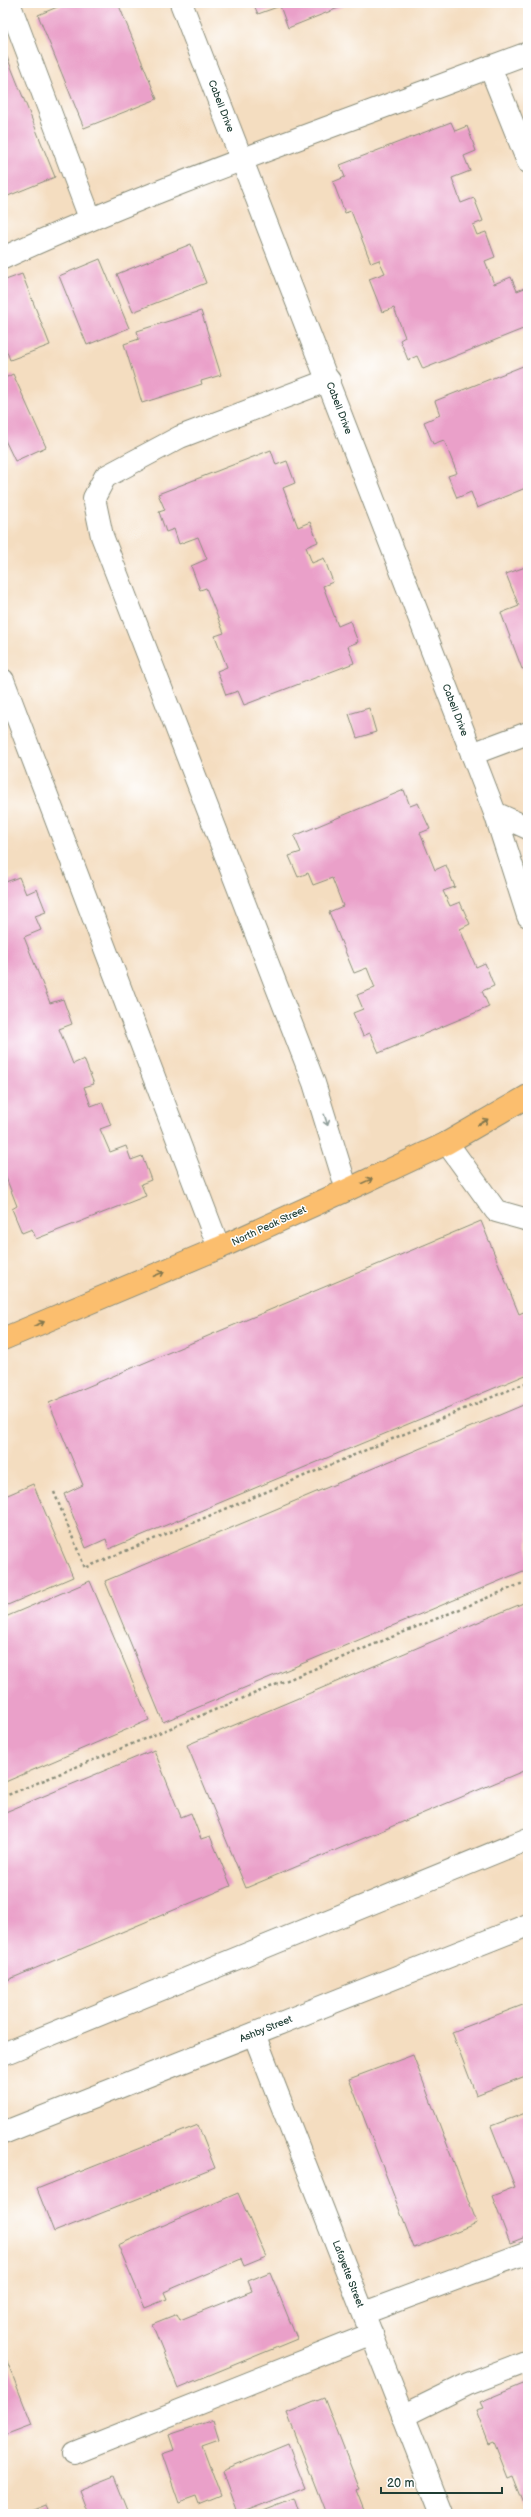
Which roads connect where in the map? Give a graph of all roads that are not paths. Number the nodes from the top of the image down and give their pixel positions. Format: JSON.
{"nodes":[{"id":1,"x":9,"y":3,"type":"edge"},
{"id":2,"x":181,"y":3,"type":"edge"},
{"id":3,"x":528,"y":53,"type":"edge"},
{"id":4,"x":490,"y":67,"type":"junction"},
{"id":5,"x":241,"y":159,"type":"junction"},
{"id":6,"x":528,"y":162,"type":"edge"},
{"id":7,"x":90,"y":218,"type":"junction"},
{"id":8,"x":3,"y":258,"type":"edge"},
{"id":9,"x":329,"y":380,"type":"junction"},
{"id":10,"x":3,"y":680,"type":"edge"},
{"id":11,"x":528,"y":733,"type":"edge"},
{"id":12,"x":472,"y":754,"type":"junction"},
{"id":13,"x":496,"y":813,"type":"junction"},
{"id":14,"x":528,"y":828,"type":"edge"},
{"id":15,"x":528,"y":916,"type":"edge"},
{"id":16,"x":528,"y":1096,"type":"edge"},
{"id":17,"x":447,"y":1143,"type":"junction"},
{"id":18,"x":347,"y":1190,"type":"junction"},
{"id":19,"x":528,"y":1220,"type":"edge"},
{"id":20,"x":220,"y":1248,"type":"junction"},
{"id":21,"x":3,"y":1339,"type":"edge"},
{"id":22,"x":528,"y":1839,"type":"edge"},
{"id":23,"x":528,"y":1925,"type":"edge"},
{"id":24,"x":254,"y":2034,"type":"junction"},
{"id":25,"x":3,"y":2054,"type":"edge"},
{"id":26,"x":3,"y":2133,"type":"edge"},
{"id":27,"x":528,"y":2252,"type":"edge"},
{"id":28,"x":364,"y":2313,"type":"junction"},
{"id":29,"x":372,"y":2334,"type":"junction"},
{"id":30,"x":528,"y":2361,"type":"edge"},
{"id":31,"x":403,"y":2416,"type":"junction"},
{"id":32,"x":74,"y":2453,"type":"dead end"},
{"id":33,"x":442,"y":2514,"type":"edge"}],
"edges":[{"from":1,"to":7,"type":"street"},
{"from":2,"to":5,"type":"street","name":"Cabell Drive"},
{"from":3,"to":4,"type":"street"},
{"from":4,"to":5,"type":"street"},
{"from":4,"to":6,"type":"street"},
{"from":5,"to":7,"type":"street"},
{"from":5,"to":9,"type":"street","name":"Cabell Drive"},
{"from":7,"to":8,"type":"street"},
{"from":9,"to":12,"type":"street","name":"Cabell Drive"},
{"from":9,"to":18,"type":"street","one_way":true},
{"from":10,"to":20,"type":"street"},
{"from":11,"to":12,"type":"street"},
{"from":12,"to":13,"type":"street","name":"Cabell Drive"},
{"from":13,"to":14,"type":"street"},
{"from":13,"to":15,"type":"street","name":"Cabell Drive"},
{"from":17,"to":16,"type":"main road","name":"North Peak Street","one_way":true},
{"from":18,"to":17,"type":"main road","name":"North Peak Street","one_way":true},
{"from":17,"to":19,"type":"street"},
{"from":18,"to":20,"type":"main road","name":"North Peak Street"},
{"from":21,"to":20,"type":"main road","name":"North Peak Street","one_way":true},
{"from":22,"to":25,"type":"street"},
{"from":23,"to":24,"type":"street","name":"Ashby Street"},
{"from":24,"to":26,"type":"street","name":"Ashby Street"},
{"from":24,"to":28,"type":"street","name":"Lafayette Street"},
{"from":27,"to":28,"type":"street"},
{"from":28,"to":29,"type":"street","name":"Lafayette Street"},
{"from":29,"to":31,"type":"street","name":"Lafayette Street"},
{"from":29,"to":32,"type":"street"},
{"from":30,"to":31,"type":"street"},
{"from":31,"to":33,"type":"street","name":"Lafayette Street"}]}
